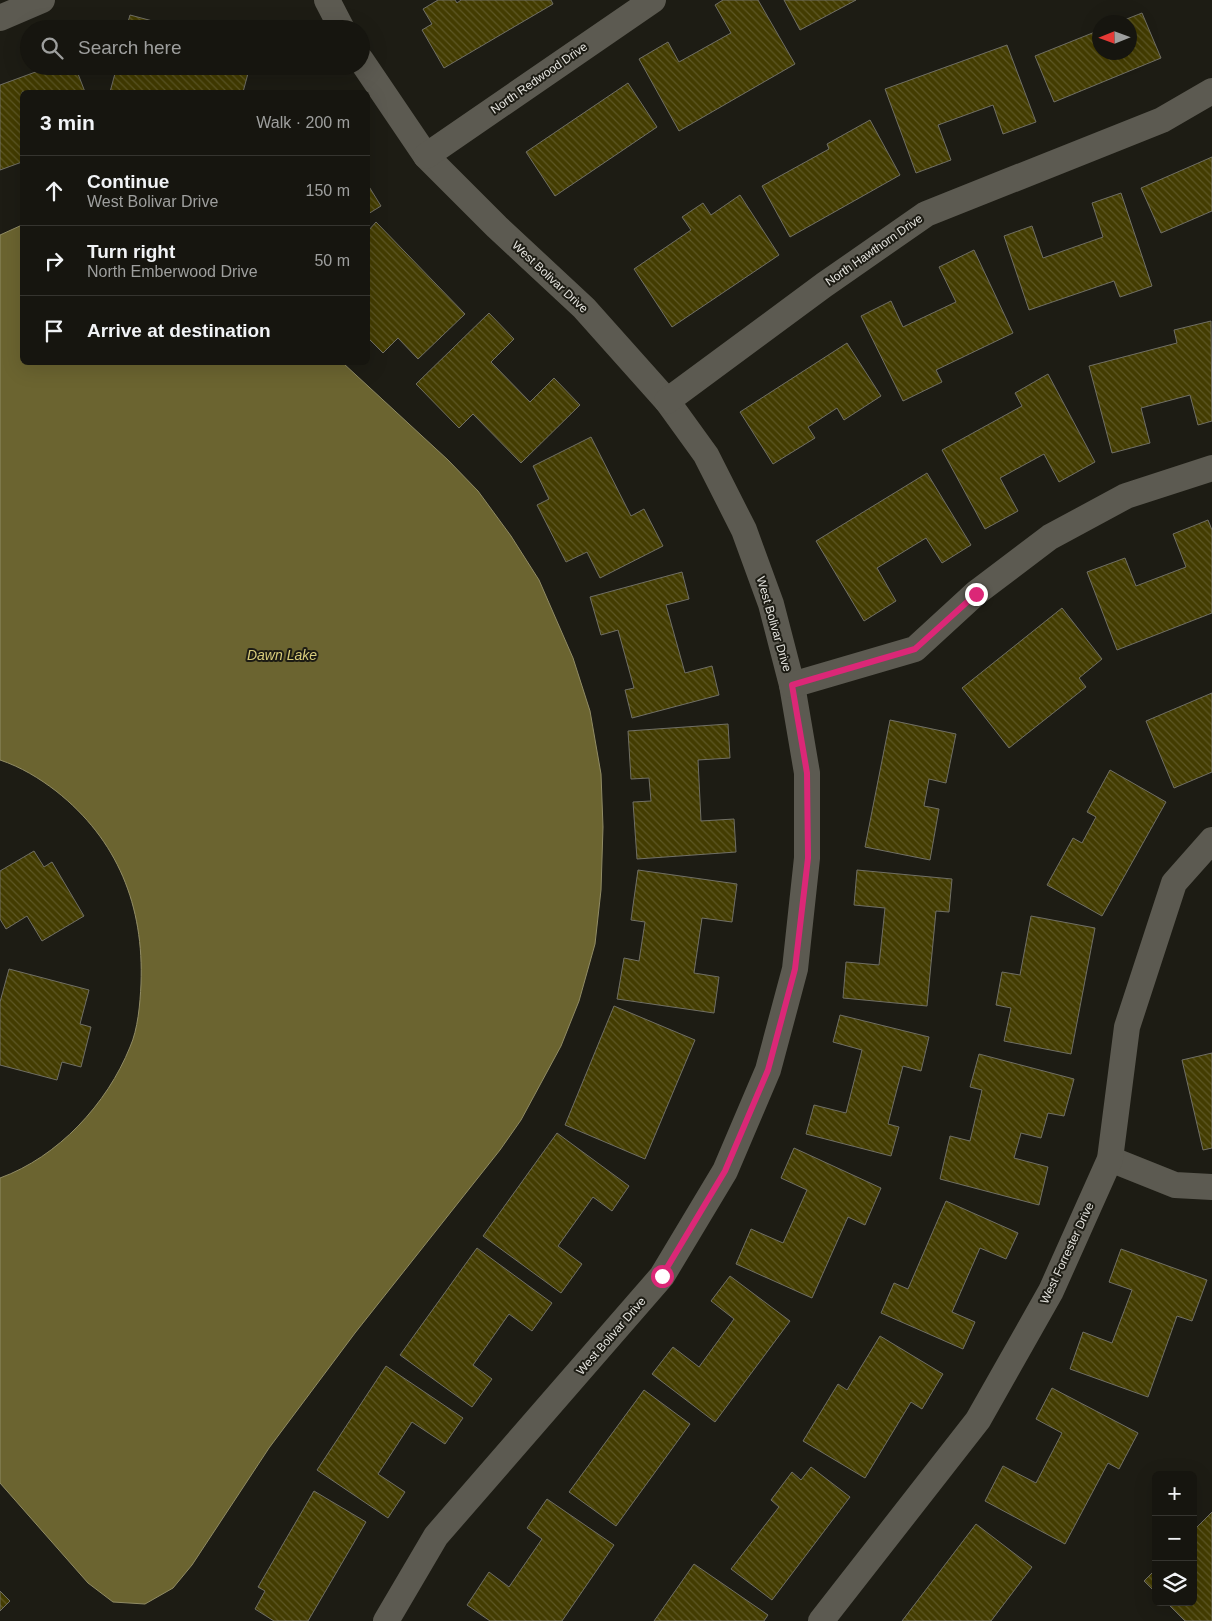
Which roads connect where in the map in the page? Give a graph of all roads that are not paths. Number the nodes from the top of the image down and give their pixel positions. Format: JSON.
{"nodes":[{"id":1,"x":42,"y":0,"type":"edge"},
{"id":2,"x":327,"y":0,"type":"edge"},
{"id":3,"x":653,"y":0,"type":"edge"},
{"id":4,"x":0,"y":18,"type":"edge"},
{"id":5,"x":337,"y":20,"type":"edge"},
{"id":6,"x":370,"y":73,"type":"edge"},
{"id":7,"x":1212,"y":90,"type":"edge"},
{"id":8,"x":426,"y":156,"type":"junction"},
{"id":9,"x":667,"y":401,"type":"junction"},
{"id":10,"x":1212,"y":468,"type":"edge"},
{"id":11,"x":792,"y":685,"type":"junction"},
{"id":12,"x":1212,"y":840,"type":"edge"},
{"id":13,"x":1110,"y":1159,"type":"junction"},
{"id":14,"x":1212,"y":1187,"type":"edge"},
{"id":15,"x":386,"y":1621,"type":"edge"},
{"id":16,"x":821,"y":1621,"type":"edge"}],
"edges":[{"from":1,"to":4,"type":"street"},
{"from":2,"to":5,"type":"street"},
{"from":3,"to":8,"type":"street","name":"North Redwood Drive"},
{"from":6,"to":8,"type":"street","name":"West Bolivar Drive"},
{"from":7,"to":9,"type":"street","name":"North Hawthorn Drive"},
{"from":8,"to":9,"type":"street","name":"West Bolivar Drive"},
{"from":9,"to":11,"type":"street","name":"West Bolivar Drive"},
{"from":10,"to":11,"type":"street"},
{"from":11,"to":15,"type":"street","name":"West Bolivar Drive"},
{"from":12,"to":13,"type":"street","name":"West Forrester Drive"},
{"from":13,"to":14,"type":"street"},
{"from":13,"to":16,"type":"street","name":"West Forrester Drive"}]}
